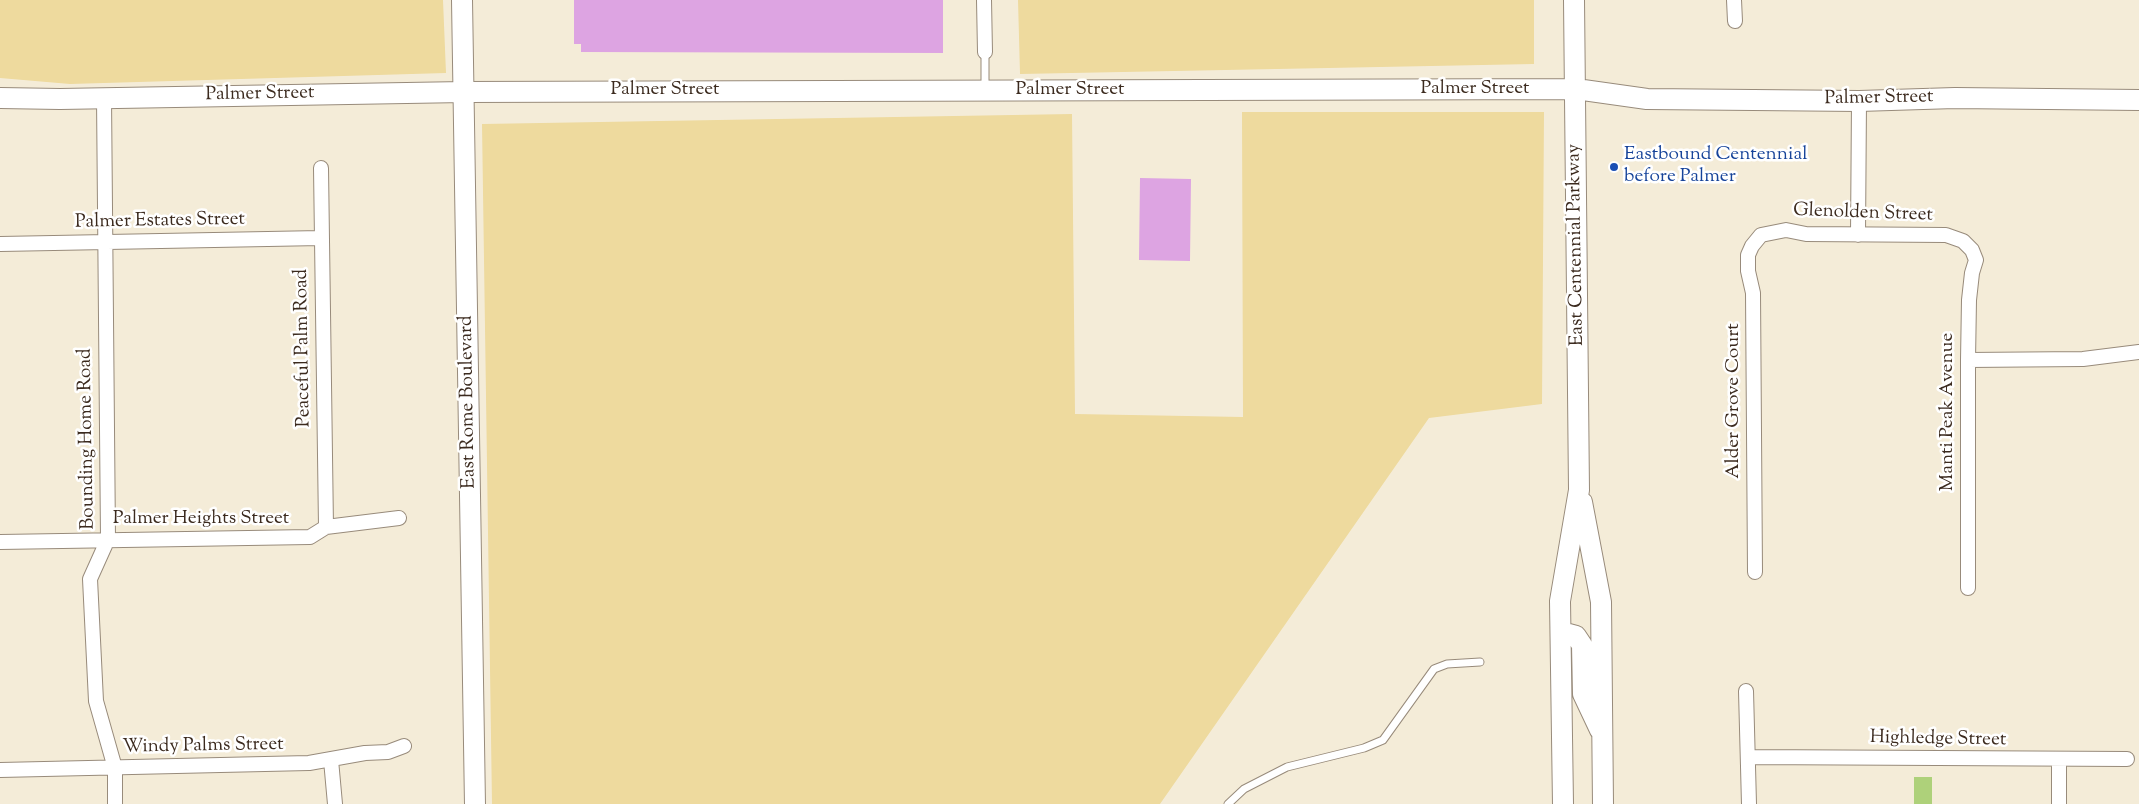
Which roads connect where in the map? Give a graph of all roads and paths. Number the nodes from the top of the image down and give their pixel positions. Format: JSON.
{"nodes":[{"id":1,"x":462,"y":0,"type":"edge"},
{"id":2,"x":984,"y":0,"type":"edge"},
{"id":3,"x":1574,"y":0,"type":"edge"},
{"id":4,"x":1734,"y":0,"type":"edge"},
{"id":5,"x":1735,"y":21,"type":"dead end"},
{"id":6,"x":985,"y":52,"type":"joint"},
{"id":7,"x":1576,"y":89,"type":"junction"},
{"id":8,"x":986,"y":90,"type":"junction"},
{"id":9,"x":464,"y":92,"type":"junction"},
{"id":10,"x":0,"y":98,"type":"edge"},
{"id":11,"x":104,"y":98,"type":"junction"},
{"id":12,"x":2139,"y":100,"type":"edge"},
{"id":13,"x":1859,"y":101,"type":"junction"},
{"id":14,"x":321,"y":168,"type":"dead end"},
{"id":15,"x":1858,"y":235,"type":"junction"},
{"id":16,"x":1761,"y":236,"type":"joint"},
{"id":17,"x":321,"y":238,"type":"junction"},
{"id":18,"x":1963,"y":241,"type":"joint"},
{"id":19,"x":104,"y":242,"type":"junction"},
{"id":20,"x":0,"y":244,"type":"edge"},
{"id":21,"x":2139,"y":352,"type":"edge"},
{"id":22,"x":1968,"y":360,"type":"junction"},
{"id":23,"x":1580,"y":490,"type":"junction"},
{"id":24,"x":399,"y":518,"type":"dead end"},
{"id":25,"x":326,"y":527,"type":"junction"},
{"id":26,"x":108,"y":539,"type":"junction"},
{"id":27,"x":0,"y":542,"type":"edge"},
{"id":28,"x":1755,"y":572,"type":"dead end"},
{"id":29,"x":1968,"y":588,"type":"dead end"},
{"id":30,"x":1561,"y":632,"type":"junction"},
{"id":31,"x":1480,"y":662,"type":"dead end"},
{"id":32,"x":1746,"y":691,"type":"dead end"},
{"id":33,"x":1602,"y":734,"type":"junction"},
{"id":34,"x":404,"y":746,"type":"dead end"},
{"id":35,"x":1748,"y":757,"type":"junction"},
{"id":36,"x":2128,"y":759,"type":"dead end"},
{"id":37,"x":331,"y":760,"type":"junction"},
{"id":38,"x":2059,"y":760,"type":"junction"},
{"id":39,"x":115,"y":768,"type":"junction"},
{"id":40,"x":0,"y":770,"type":"edge"},
{"id":41,"x":116,"y":804,"type":"edge"},
{"id":42,"x":335,"y":804,"type":"edge"},
{"id":43,"x":475,"y":804,"type":"edge"},
{"id":44,"x":1228,"y":804,"type":"edge"},
{"id":45,"x":1563,"y":804,"type":"edge"},
{"id":46,"x":1603,"y":804,"type":"edge"},
{"id":47,"x":1748,"y":804,"type":"edge"},
{"id":48,"x":2059,"y":804,"type":"edge"}],
"edges":[{"from":1,"to":9,"type":"street","name":"East Rome Boulevard"},
{"from":2,"to":6,"type":"street"},
{"from":3,"to":7,"type":"street","name":"East Centennial Parkway"},
{"from":4,"to":5,"type":"street"},
{"from":6,"to":8,"type":"lane"},
{"from":7,"to":8,"type":"street","name":"Palmer Street"},
{"from":7,"to":13,"type":"street","name":"Palmer Street"},
{"from":7,"to":23,"type":"street","name":"East Centennial Parkway"},
{"from":8,"to":9,"type":"street","name":"Palmer Street"},
{"from":9,"to":11,"type":"street","name":"Palmer Street"},
{"from":9,"to":43,"type":"street","name":"East Rome Boulevard"},
{"from":10,"to":11,"type":"street","name":"Palmer Street"},
{"from":11,"to":19,"type":"street","name":"Bounding Home Road"},
{"from":12,"to":13,"type":"street","name":"Palmer Street"},
{"from":13,"to":15,"type":"street"},
{"from":14,"to":17,"type":"street","name":"Peaceful Palm Road"},
{"from":15,"to":16,"type":"street","name":"Glenolden Street"},
{"from":15,"to":18,"type":"street","name":"Glenolden Street"},
{"from":16,"to":28,"type":"street","name":"Alder Grove Court"},
{"from":17,"to":19,"type":"street","name":"Palmer Estates Street"},
{"from":17,"to":25,"type":"street","name":"Peaceful Palm Road"},
{"from":18,"to":22,"type":"street","name":"Manti Peak Avenue"},
{"from":19,"to":20,"type":"street","name":"Palmer Estates Street"},
{"from":19,"to":26,"type":"street","name":"Bounding Home Road"},
{"from":21,"to":22,"type":"street"},
{"from":22,"to":29,"type":"street","name":"Manti Peak Avenue"},
{"from":23,"to":30,"type":"street","name":"East Centennial Parkway"},
{"from":23,"to":33,"type":"street","name":"East Centennial Parkway"},
{"from":24,"to":25,"type":"street","name":"Palmer Heights Street"},
{"from":25,"to":26,"type":"street","name":"Palmer Heights Street"},
{"from":26,"to":27,"type":"street","name":"Palmer Heights Street"},
{"from":26,"to":39,"type":"street","name":"Bounding Home Road"},
{"from":30,"to":33,"type":"street"},
{"from":30,"to":45,"type":"street","name":"East Centennial Parkway"},
{"from":31,"to":44,"type":"lane"},
{"from":32,"to":35,"type":"street"},
{"from":33,"to":46,"type":"street","name":"East Centennial Parkway"},
{"from":34,"to":37,"type":"street","name":"Windy Palms Street"},
{"from":35,"to":38,"type":"street","name":"Highledge Street"},
{"from":35,"to":47,"type":"street"},
{"from":36,"to":38,"type":"street","name":"Highledge Street"},
{"from":37,"to":39,"type":"street","name":"Windy Palms Street"},
{"from":37,"to":42,"type":"street"},
{"from":38,"to":48,"type":"street"},
{"from":39,"to":40,"type":"street","name":"Windy Palms Street"},
{"from":39,"to":41,"type":"street","name":"Bounding Home Road"}]}
